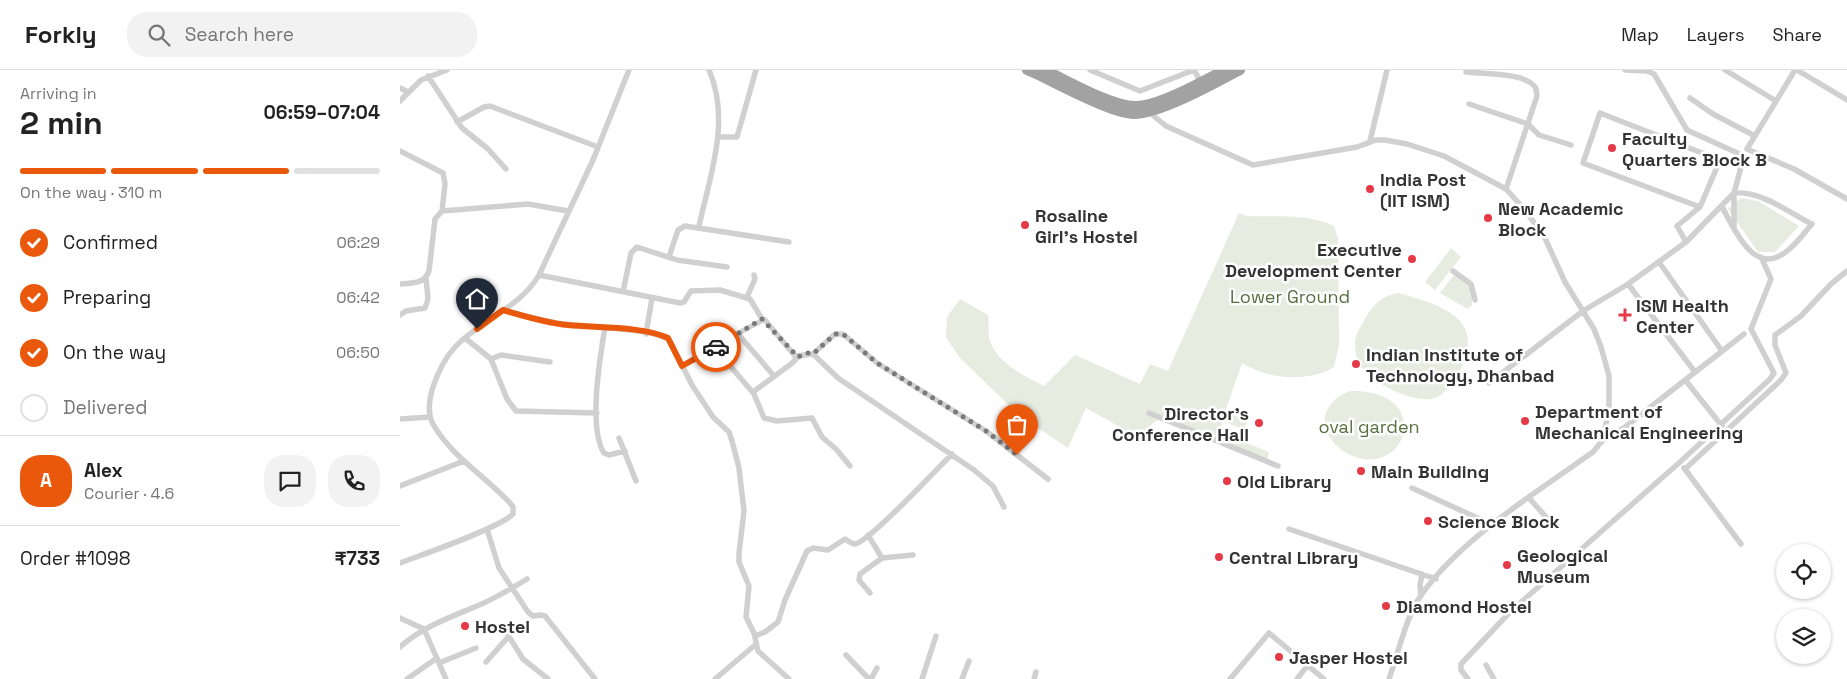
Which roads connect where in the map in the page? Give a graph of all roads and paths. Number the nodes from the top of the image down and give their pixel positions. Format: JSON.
{"nodes":[{"id":1,"x":447,"y":70,"type":"edge"},
{"id":2,"x":629,"y":70,"type":"edge"},
{"id":3,"x":709,"y":70,"type":"edge"},
{"id":4,"x":756,"y":70,"type":"edge"},
{"id":5,"x":1027,"y":70,"type":"edge"},
{"id":6,"x":1044,"y":70,"type":"edge"},
{"id":7,"x":1090,"y":70,"type":"edge"},
{"id":8,"x":1195,"y":70,"type":"edge"},
{"id":9,"x":1224,"y":70,"type":"edge"},
{"id":10,"x":1240,"y":70,"type":"edge"},
{"id":11,"x":1387,"y":70,"type":"edge"},
{"id":12,"x":1625,"y":70,"type":"edge"},
{"id":13,"x":1725,"y":70,"type":"edge"},
{"id":14,"x":1796,"y":70,"type":"edge"},
{"id":15,"x":1466,"y":72,"type":"dead end"},
{"id":16,"x":428,"y":76,"type":"junction"},
{"id":17,"x":1201,"y":82,"type":"junction"},
{"id":18,"x":400,"y":88,"type":"edge"},
{"id":19,"x":408,"y":92,"type":"junction"},
{"id":20,"x":1690,"y":98,"type":"dead end"},
{"id":21,"x":1847,"y":100,"type":"edge"},
{"id":22,"x":400,"y":101,"type":"edge"},
{"id":23,"x":1776,"y":101,"type":"junction"},
{"id":24,"x":1469,"y":104,"type":"dead end"},
{"id":25,"x":1149,"y":112,"type":"junction"},
{"id":26,"x":457,"y":122,"type":"junction"},
{"id":27,"x":1528,"y":124,"type":"junction"},
{"id":28,"x":1755,"y":136,"type":"junction"},
{"id":29,"x":719,"y":137,"type":"junction"},
{"id":30,"x":1370,"y":141,"type":"junction"},
{"id":31,"x":1571,"y":145,"type":"dead end"},
{"id":32,"x":598,"y":147,"type":"junction"},
{"id":33,"x":400,"y":151,"type":"edge"},
{"id":34,"x":506,"y":169,"type":"dead end"},
{"id":35,"x":1506,"y":189,"type":"junction"},
{"id":36,"x":1734,"y":193,"type":"junction"},
{"id":37,"x":1847,"y":200,"type":"edge"},
{"id":38,"x":1700,"y":206,"type":"junction"},
{"id":39,"x":1722,"y":207,"type":"junction"},
{"id":40,"x":442,"y":211,"type":"junction"},
{"id":41,"x":568,"y":211,"type":"junction"},
{"id":42,"x":699,"y":226,"type":"junction"},
{"id":43,"x":1734,"y":227,"type":"junction"},
{"id":44,"x":789,"y":242,"type":"dead end"},
{"id":45,"x":1686,"y":242,"type":"junction"},
{"id":46,"x":670,"y":257,"type":"junction"},
{"id":47,"x":1761,"y":257,"type":"junction"},
{"id":48,"x":1659,"y":262,"type":"junction"},
{"id":49,"x":727,"y":267,"type":"dead end"},
{"id":50,"x":1453,"y":271,"type":"dead end"},
{"id":51,"x":1847,"y":271,"type":"edge"},
{"id":52,"x":539,"y":275,"type":"junction"},
{"id":53,"x":754,"y":275,"type":"dead end"},
{"id":54,"x":426,"y":278,"type":"junction"},
{"id":55,"x":400,"y":284,"type":"edge"},
{"id":56,"x":1628,"y":284,"type":"junction"},
{"id":57,"x":623,"y":292,"type":"junction"},
{"id":58,"x":747,"y":297,"type":"junction"},
{"id":59,"x":652,"y":298,"type":"junction"},
{"id":60,"x":1475,"y":300,"type":"dead end"},
{"id":61,"x":503,"y":310,"type":"junction"},
{"id":62,"x":1583,"y":311,"type":"junction"},
{"id":63,"x":400,"y":315,"type":"edge"},
{"id":64,"x":762,"y":319,"type":"junction"},
{"id":65,"x":605,"y":328,"type":"junction"},
{"id":66,"x":646,"y":334,"type":"junction"},
{"id":67,"x":1744,"y":334,"type":"dead end"},
{"id":68,"x":739,"y":335,"type":"junction"},
{"id":69,"x":464,"y":338,"type":"junction"},
{"id":70,"x":715,"y":348,"type":"junction"},
{"id":71,"x":1722,"y":351,"type":"junction"},
{"id":72,"x":813,"y":354,"type":"junction"},
{"id":73,"x":798,"y":357,"type":"junction"},
{"id":74,"x":492,"y":359,"type":"junction"},
{"id":75,"x":550,"y":362,"type":"dead end"},
{"id":76,"x":682,"y":366,"type":"junction"},
{"id":77,"x":1696,"y":372,"type":"junction"},
{"id":78,"x":774,"y":376,"type":"junction"},
{"id":79,"x":1686,"y":381,"type":"junction"},
{"id":80,"x":1489,"y":383,"type":"dead end"},
{"id":81,"x":753,"y":392,"type":"junction"},
{"id":82,"x":597,"y":413,"type":"junction"},
{"id":83,"x":1149,"y":413,"type":"dead end"},
{"id":84,"x":430,"y":417,"type":"junction"},
{"id":85,"x":400,"y":418,"type":"edge"},
{"id":86,"x":1721,"y":424,"type":"junction"},
{"id":87,"x":1726,"y":431,"type":"junction"},
{"id":88,"x":619,"y":438,"type":"dead end"},
{"id":89,"x":1602,"y":441,"type":"junction"},
{"id":90,"x":625,"y":451,"type":"junction"},
{"id":91,"x":952,"y":454,"type":"junction"},
{"id":92,"x":464,"y":460,"type":"junction"},
{"id":93,"x":1680,"y":462,"type":"junction"},
{"id":94,"x":850,"y":466,"type":"dead end"},
{"id":95,"x":1278,"y":466,"type":"dead end"},
{"id":96,"x":1685,"y":469,"type":"junction"},
{"id":97,"x":1048,"y":479,"type":"dead end"},
{"id":98,"x":636,"y":481,"type":"dead end"},
{"id":99,"x":400,"y":486,"type":"edge"},
{"id":100,"x":1412,"y":488,"type":"dead end"},
{"id":101,"x":1529,"y":498,"type":"junction"},
{"id":102,"x":1004,"y":507,"type":"dead end"},
{"id":103,"x":1484,"y":522,"type":"dead end"},
{"id":104,"x":1555,"y":527,"type":"dead end"},
{"id":105,"x":487,"y":529,"type":"junction"},
{"id":106,"x":1289,"y":529,"type":"dead end"},
{"id":107,"x":868,"y":535,"type":"junction"},
{"id":108,"x":1741,"y":544,"type":"dead end"},
{"id":109,"x":913,"y":555,"type":"dead end"},
{"id":110,"x":882,"y":558,"type":"junction"},
{"id":111,"x":400,"y":563,"type":"edge"},
{"id":112,"x":1422,"y":574,"type":"junction"},
{"id":113,"x":526,"y":579,"type":"dead end"},
{"id":114,"x":1436,"y":579,"type":"junction"},
{"id":115,"x":512,"y":588,"type":"junction"},
{"id":116,"x":870,"y":593,"type":"dead end"},
{"id":117,"x":1422,"y":596,"type":"junction"},
{"id":118,"x":400,"y":618,"type":"edge"},
{"id":119,"x":503,"y":627,"type":"dead end"},
{"id":120,"x":424,"y":629,"type":"junction"},
{"id":121,"x":509,"y":636,"type":"junction"},
{"id":122,"x":755,"y":636,"type":"junction"},
{"id":123,"x":936,"y":636,"type":"dead end"},
{"id":124,"x":755,"y":645,"type":"junction"},
{"id":125,"x":400,"y":647,"type":"edge"},
{"id":126,"x":476,"y":648,"type":"dead end"},
{"id":127,"x":846,"y":655,"type":"dead end"},
{"id":128,"x":438,"y":660,"type":"junction"},
{"id":129,"x":969,"y":661,"type":"dead end"},
{"id":130,"x":486,"y":662,"type":"dead end"},
{"id":131,"x":1309,"y":664,"type":"junction"},
{"id":132,"x":1486,"y":665,"type":"dead end"},
{"id":133,"x":877,"y":668,"type":"dead end"},
{"id":134,"x":1036,"y":672,"type":"dead end"},
{"id":135,"x":407,"y":679,"type":"edge"},
{"id":136,"x":446,"y":679,"type":"edge"},
{"id":137,"x":548,"y":679,"type":"edge"},
{"id":138,"x":595,"y":679,"type":"edge"},
{"id":139,"x":715,"y":679,"type":"edge"},
{"id":140,"x":788,"y":679,"type":"edge"},
{"id":141,"x":870,"y":679,"type":"edge"},
{"id":142,"x":922,"y":679,"type":"edge"},
{"id":143,"x":962,"y":679,"type":"edge"},
{"id":144,"x":1034,"y":679,"type":"edge"},
{"id":145,"x":1230,"y":679,"type":"edge"},
{"id":146,"x":1297,"y":679,"type":"edge"},
{"id":147,"x":1324,"y":679,"type":"edge"},
{"id":148,"x":1389,"y":679,"type":"edge"},
{"id":149,"x":1468,"y":679,"type":"edge"},
{"id":150,"x":1494,"y":679,"type":"edge"}],
"edges":[{"from":1,"to":16,"type":"street"},
{"from":2,"to":32,"type":"street"},
{"from":3,"to":29,"type":"street"},
{"from":4,"to":29,"type":"street"},
{"from":5,"to":25,"type":"highway"},
{"from":6,"to":17,"type":"highway"},
{"from":7,"to":8,"type":"street"},
{"from":8,"to":17,"type":"street"},
{"from":9,"to":17,"type":"highway"},
{"from":10,"to":25,"type":"highway"},
{"from":11,"to":30,"type":"street"},
{"from":12,"to":36,"type":"street"},
{"from":13,"to":23,"type":"street"},
{"from":14,"to":21,"type":"street"},
{"from":14,"to":23,"type":"street"},
{"from":15,"to":27,"type":"street"},
{"from":16,"to":19,"type":"street"},
{"from":16,"to":26,"type":"street"},
{"from":18,"to":19,"type":"street"},
{"from":19,"to":22,"type":"street"},
{"from":20,"to":28,"type":"street"},
{"from":23,"to":28,"type":"street"},
{"from":24,"to":27,"type":"street"},
{"from":25,"to":30,"type":"street"},
{"from":26,"to":32,"type":"street"},
{"from":26,"to":34,"type":"street"},
{"from":27,"to":31,"type":"street"},
{"from":27,"to":35,"type":"street"},
{"from":28,"to":37,"type":"street"},
{"from":29,"to":42,"type":"street"},
{"from":30,"to":35,"type":"street"},
{"from":32,"to":41,"type":"street"},
{"from":33,"to":40,"type":"street"},
{"from":35,"to":62,"type":"street"},
{"from":36,"to":39,"type":"street"},
{"from":36,"to":43,"type":"street"},
{"from":36,"to":47,"type":"street"},
{"from":38,"to":38,"type":"street"},
{"from":38,"to":45,"type":"street"},
{"from":39,"to":43,"type":"street"},
{"from":39,"to":45,"type":"street"},
{"from":40,"to":41,"type":"street"},
{"from":40,"to":54,"type":"street"},
{"from":41,"to":52,"type":"street"},
{"from":42,"to":44,"type":"street"},
{"from":42,"to":46,"type":"street"},
{"from":43,"to":47,"type":"street"},
{"from":45,"to":48,"type":"street"},
{"from":46,"to":49,"type":"street"},
{"from":46,"to":57,"type":"street"},
{"from":47,"to":86,"type":"street"},
{"from":48,"to":56,"type":"street"},
{"from":48,"to":71,"type":"street"},
{"from":50,"to":60,"type":"street"},
{"from":51,"to":87,"type":"street"},
{"from":52,"to":57,"type":"street"},
{"from":52,"to":61,"type":"street"},
{"from":53,"to":58,"type":"street"},
{"from":54,"to":55,"type":"street"},
{"from":54,"to":63,"type":"street"},
{"from":56,"to":62,"type":"street"},
{"from":56,"to":77,"type":"street"},
{"from":57,"to":59,"type":"street"},
{"from":58,"to":59,"type":"street"},
{"from":58,"to":64,"type":"street"},
{"from":59,"to":66,"type":"street"},
{"from":61,"to":65,"type":"street"},
{"from":61,"to":69,"type":"street"},
{"from":62,"to":80,"type":"street"},
{"from":62,"to":89,"type":"street"},
{"from":64,"to":68,"type":"street"},
{"from":64,"to":73,"type":"street"},
{"from":65,"to":66,"type":"street"},
{"from":65,"to":82,"type":"street"},
{"from":66,"to":76,"type":"street"},
{"from":67,"to":71,"type":"street"},
{"from":68,"to":70,"type":"street"},
{"from":68,"to":78,"type":"street"},
{"from":69,"to":74,"type":"street"},
{"from":69,"to":84,"type":"street"},
{"from":70,"to":76,"type":"street"},
{"from":70,"to":81,"type":"street"},
{"from":71,"to":77,"type":"street"},
{"from":72,"to":73,"type":"street"},
{"from":72,"to":91,"type":"street"},
{"from":72,"to":97,"type":"street"},
{"from":73,"to":78,"type":"street"},
{"from":74,"to":75,"type":"street"},
{"from":74,"to":82,"type":"street"},
{"from":76,"to":122,"type":"street"},
{"from":77,"to":79,"type":"street"},
{"from":78,"to":81,"type":"street"},
{"from":79,"to":86,"type":"street"},
{"from":79,"to":89,"type":"street"},
{"from":81,"to":94,"type":"street"},
{"from":82,"to":90,"type":"street"},
{"from":83,"to":95,"type":"street"},
{"from":84,"to":85,"type":"street"},
{"from":84,"to":92,"type":"street"},
{"from":86,"to":87,"type":"street"},
{"from":86,"to":93,"type":"street"},
{"from":87,"to":96,"type":"street"},
{"from":88,"to":90,"type":"street"},
{"from":89,"to":101,"type":"street"},
{"from":90,"to":98,"type":"street"},
{"from":91,"to":102,"type":"street"},
{"from":91,"to":107,"type":"street"},
{"from":92,"to":99,"type":"street"},
{"from":92,"to":105,"type":"street"},
{"from":93,"to":96,"type":"street"},
{"from":93,"to":149,"type":"street"},
{"from":96,"to":108,"type":"street"},
{"from":100,"to":103,"type":"street"},
{"from":101,"to":104,"type":"street"},
{"from":101,"to":114,"type":"street"},
{"from":105,"to":111,"type":"street"},
{"from":105,"to":115,"type":"street"},
{"from":106,"to":112,"type":"street"},
{"from":107,"to":110,"type":"street"},
{"from":107,"to":122,"type":"street"},
{"from":109,"to":110,"type":"street"},
{"from":110,"to":116,"type":"street"},
{"from":112,"to":114,"type":"street"},
{"from":112,"to":117,"type":"street"},
{"from":113,"to":115,"type":"street"},
{"from":114,"to":117,"type":"street"},
{"from":115,"to":120,"type":"street"},
{"from":115,"to":138,"type":"street"},
{"from":117,"to":148,"type":"street"},
{"from":118,"to":120,"type":"street"},
{"from":119,"to":121,"type":"street"},
{"from":120,"to":125,"type":"street"},
{"from":120,"to":128,"type":"street"},
{"from":121,"to":130,"type":"street"},
{"from":121,"to":137,"type":"street"},
{"from":122,"to":124,"type":"street"},
{"from":123,"to":142,"type":"street"},
{"from":124,"to":139,"type":"street"},
{"from":124,"to":140,"type":"street"},
{"from":126,"to":128,"type":"street"},
{"from":127,"to":141,"type":"street"},
{"from":128,"to":135,"type":"street"},
{"from":128,"to":136,"type":"street"},
{"from":129,"to":143,"type":"street"},
{"from":131,"to":145,"type":"street"},
{"from":131,"to":146,"type":"street"},
{"from":131,"to":147,"type":"street"},
{"from":132,"to":150,"type":"street"},
{"from":133,"to":141,"type":"street"},
{"from":134,"to":144,"type":"street"}]}
